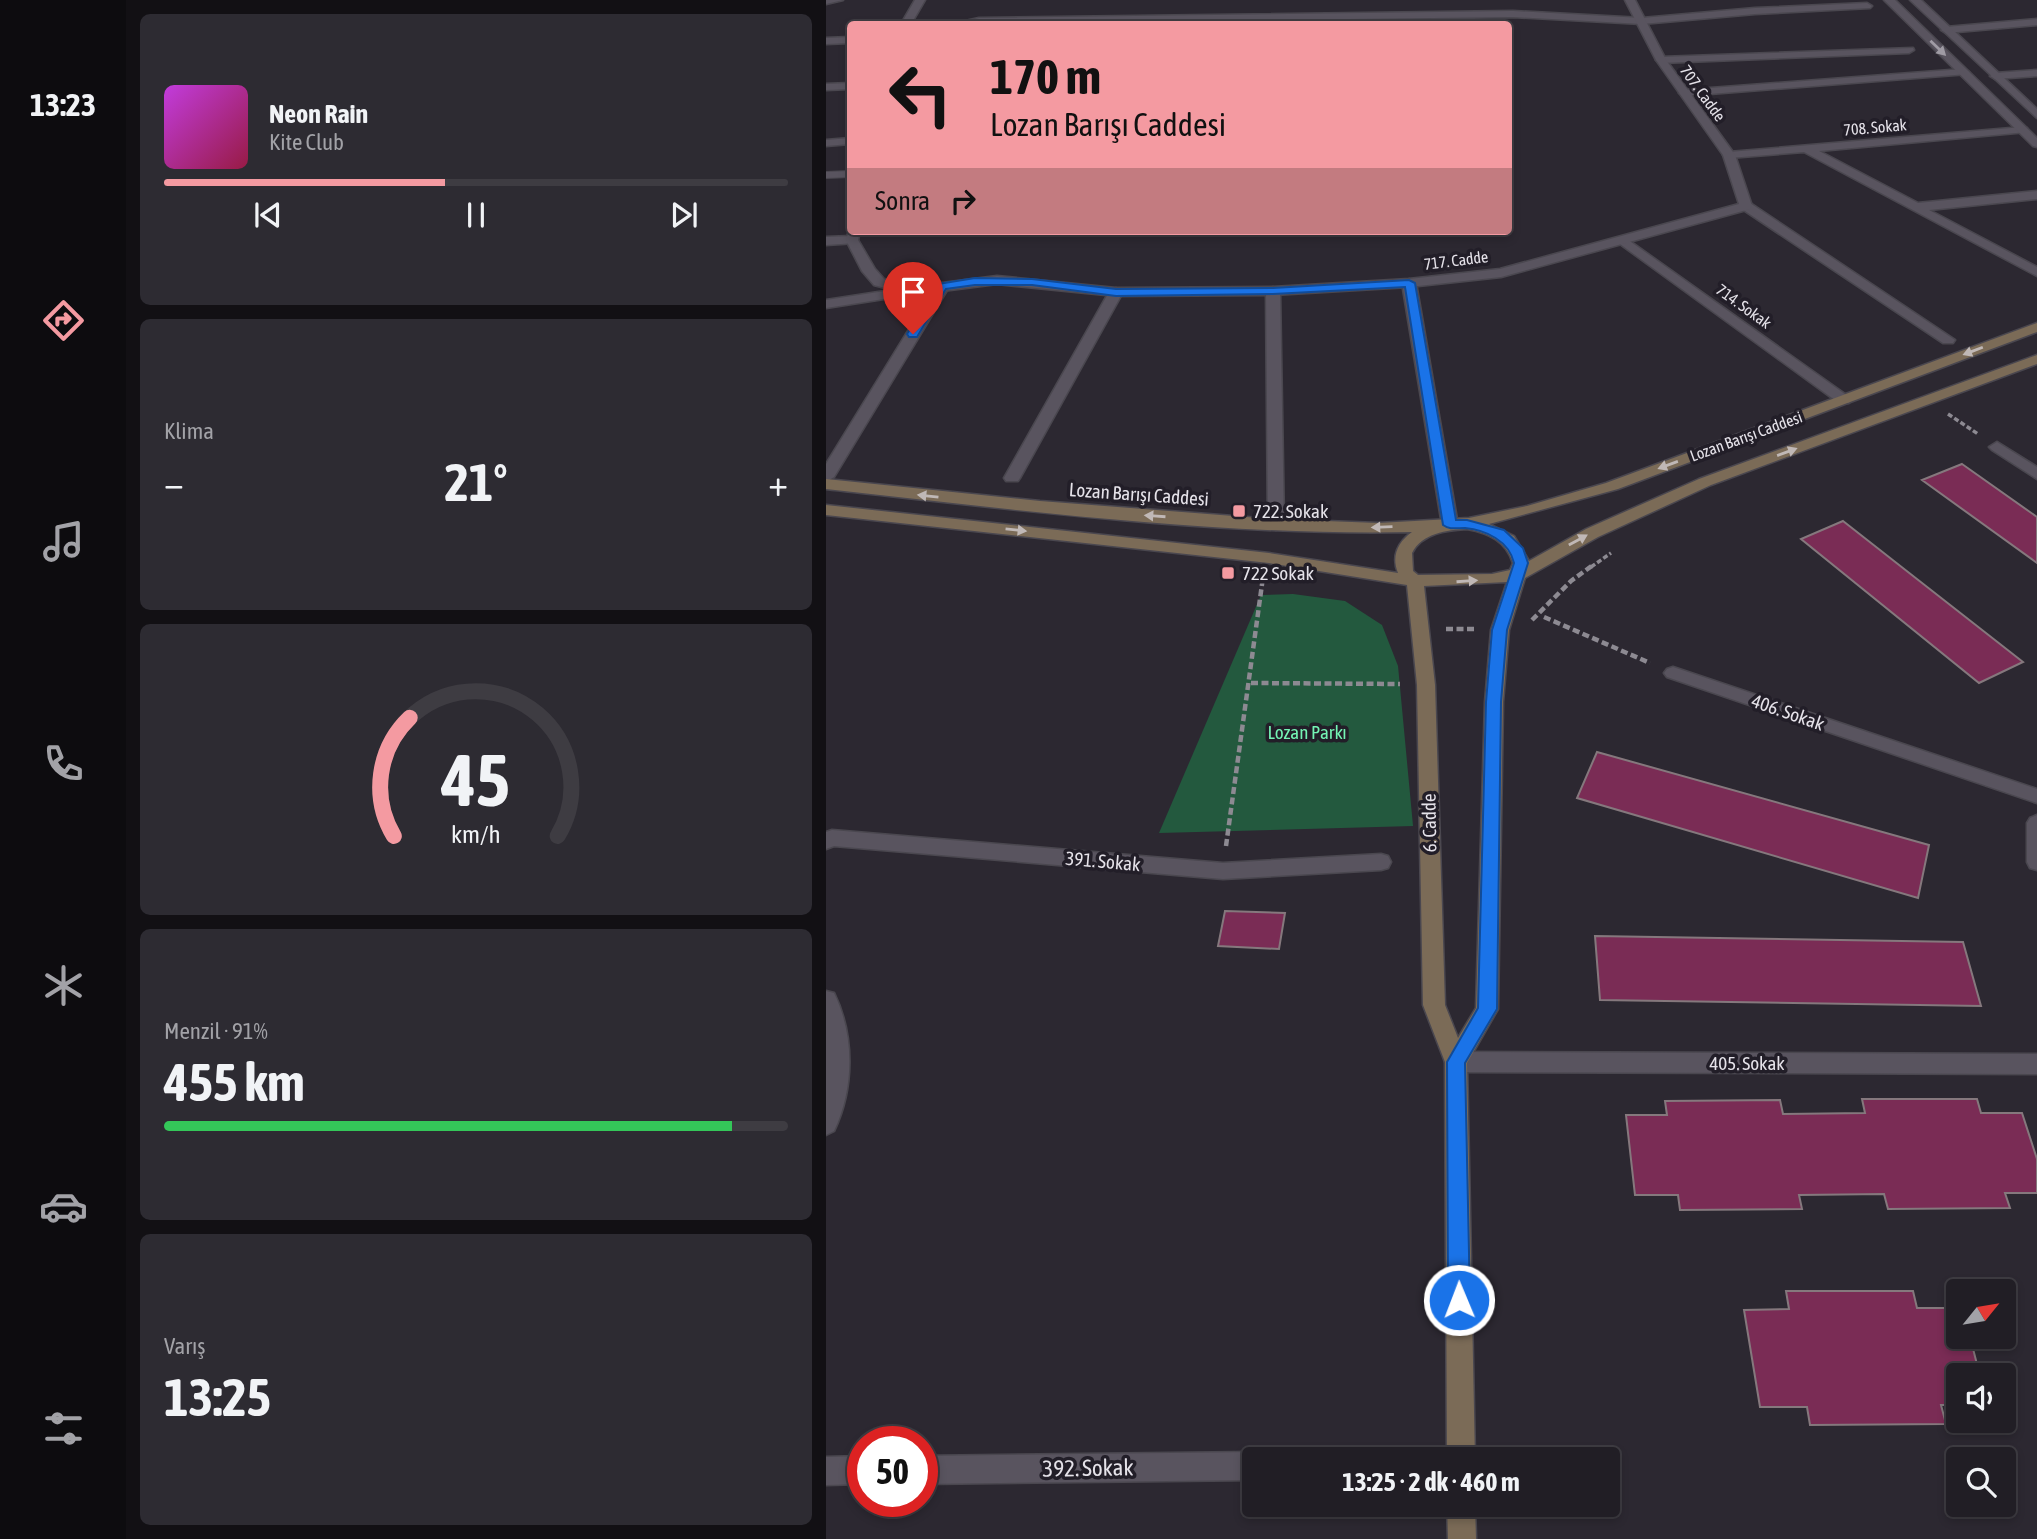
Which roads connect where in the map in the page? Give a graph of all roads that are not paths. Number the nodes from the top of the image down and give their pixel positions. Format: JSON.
{"nodes":[{"id":1,"x":838,"y":0,"type":"edge"},
{"id":2,"x":920,"y":0,"type":"edge"},
{"id":3,"x":1510,"y":0,"type":"edge"},
{"id":4,"x":1630,"y":0,"type":"edge"},
{"id":5,"x":1747,"y":0,"type":"edge"},
{"id":6,"x":1889,"y":0,"type":"edge"},
{"id":7,"x":1915,"y":0,"type":"edge"},
{"id":8,"x":826,"y":1,"type":"edge"},
{"id":9,"x":1867,"y":6,"type":"dead end"},
{"id":10,"x":1755,"y":11,"type":"junction"},
{"id":11,"x":1513,"y":14,"type":"junction"},
{"id":12,"x":908,"y":21,"type":"edge"},
{"id":13,"x":979,"y":21,"type":"edge"},
{"id":14,"x":1642,"y":21,"type":"junction"},
{"id":15,"x":2037,"y":22,"type":"edge"},
{"id":16,"x":1946,"y":30,"type":"junction"},
{"id":17,"x":847,"y":40,"type":"edge"},
{"id":18,"x":826,"y":41,"type":"edge"},
{"id":19,"x":1909,"y":50,"type":"dead end"},
{"id":20,"x":1661,"y":60,"type":"junction"},
{"id":21,"x":1964,"y":72,"type":"junction"},
{"id":22,"x":2037,"y":73,"type":"edge"},
{"id":23,"x":1995,"y":76,"type":"junction"},
{"id":24,"x":847,"y":86,"type":"edge"},
{"id":25,"x":826,"y":88,"type":"edge"},
{"id":26,"x":1684,"y":93,"type":"junction"},
{"id":27,"x":2037,"y":115,"type":"edge"},
{"id":28,"x":2023,"y":130,"type":"junction"},
{"id":29,"x":847,"y":141,"type":"edge"},
{"id":30,"x":826,"y":143,"type":"edge"},
{"id":31,"x":2037,"y":144,"type":"edge"},
{"id":32,"x":1807,"y":149,"type":"junction"},
{"id":33,"x":1729,"y":155,"type":"junction"},
{"id":34,"x":847,"y":174,"type":"edge"},
{"id":35,"x":826,"y":175,"type":"edge"},
{"id":36,"x":2037,"y":195,"type":"edge"},
{"id":37,"x":1746,"y":206,"type":"junction"},
{"id":38,"x":1918,"y":207,"type":"junction"},
{"id":39,"x":853,"y":235,"type":"edge"},
{"id":40,"x":826,"y":241,"type":"edge"},
{"id":41,"x":1624,"y":241,"type":"junction"},
{"id":42,"x":2037,"y":272,"type":"edge"},
{"id":43,"x":1409,"y":283,"type":"junction"},
{"id":44,"x":942,"y":287,"type":"junction"},
{"id":45,"x":911,"y":291,"type":"junction"},
{"id":46,"x":1273,"y":291,"type":"junction"},
{"id":47,"x":1116,"y":292,"type":"junction"},
{"id":48,"x":826,"y":304,"type":"edge"},
{"id":49,"x":2037,"y":327,"type":"edge"},
{"id":50,"x":1948,"y":340,"type":"dead end"},
{"id":51,"x":2037,"y":359,"type":"edge"},
{"id":52,"x":1844,"y":400,"type":"junction"},
{"id":53,"x":1997,"y":447,"type":"road end"},
{"id":54,"x":2037,"y":474,"type":"edge"},
{"id":55,"x":826,"y":477,"type":"edge"},
{"id":56,"x":1012,"y":478,"type":"dead end"},
{"id":57,"x":826,"y":484,"type":"edge"},
{"id":58,"x":826,"y":510,"type":"edge"},
{"id":59,"x":1276,"y":525,"type":"junction"},
{"id":60,"x":1450,"y":525,"type":"junction"},
{"id":61,"x":1519,"y":574,"type":"junction"},
{"id":62,"x":1415,"y":581,"type":"junction"},
{"id":63,"x":1673,"y":673,"type":"road end"},
{"id":64,"x":2037,"y":796,"type":"edge"},
{"id":65,"x":2037,"y":823,"type":"edge"},
{"id":66,"x":826,"y":841,"type":"edge"},
{"id":67,"x":1381,"y":862,"type":"dead end"},
{"id":68,"x":2037,"y":862,"type":"edge"},
{"id":69,"x":826,"y":1000,"type":"edge"},
{"id":70,"x":1456,"y":1062,"type":"junction"},
{"id":71,"x":2037,"y":1064,"type":"edge"},
{"id":72,"x":826,"y":1124,"type":"edge"},
{"id":73,"x":1461,"y":1447,"type":"edge"},
{"id":74,"x":1242,"y":1466,"type":"edge"},
{"id":75,"x":847,"y":1470,"type":"edge"},
{"id":76,"x":938,"y":1470,"type":"edge"},
{"id":77,"x":826,"y":1471,"type":"edge"},
{"id":78,"x":1461,"y":1517,"type":"edge"},
{"id":79,"x":1462,"y":1539,"type":"edge"}],
"edges":[{"from":1,"to":8,"type":"street"},
{"from":2,"to":12,"type":"street"},
{"from":3,"to":11,"type":"street"},
{"from":4,"to":14,"type":"street","name":"707. Cadde"},
{"from":5,"to":10,"type":"street"},
{"from":6,"to":21,"type":"street","one_way":true},
{"from":7,"to":16,"type":"street"},
{"from":9,"to":10,"type":"street"},
{"from":10,"to":14,"type":"street"},
{"from":11,"to":13,"type":"street"},
{"from":11,"to":14,"type":"street"},
{"from":14,"to":20,"type":"street","name":"707. Cadde"},
{"from":15,"to":16,"type":"street"},
{"from":16,"to":23,"type":"street"},
{"from":17,"to":18,"type":"street"},
{"from":19,"to":20,"type":"street"},
{"from":20,"to":26,"type":"street","name":"707. Cadde"},
{"from":21,"to":26,"type":"street"},
{"from":21,"to":28,"type":"street"},
{"from":22,"to":23,"type":"street"},
{"from":23,"to":27,"type":"street"},
{"from":24,"to":25,"type":"street"},
{"from":26,"to":33,"type":"street","name":"707. Cadde"},
{"from":28,"to":31,"type":"street"},
{"from":28,"to":32,"type":"street","name":"708. Sokak"},
{"from":29,"to":30,"type":"street"},
{"from":32,"to":33,"type":"street","name":"708. Sokak"},
{"from":32,"to":38,"type":"street"},
{"from":33,"to":37,"type":"street","name":"707. Cadde"},
{"from":34,"to":35,"type":"lane"},
{"from":36,"to":38,"type":"street"},
{"from":37,"to":41,"type":"street","name":"717. Cadde"},
{"from":37,"to":50,"type":"street"},
{"from":38,"to":42,"type":"street"},
{"from":39,"to":40,"type":"street"},
{"from":39,"to":45,"type":"street"},
{"from":41,"to":43,"type":"street","name":"717. Cadde"},
{"from":41,"to":52,"type":"street","name":"714. Sokak"},
{"from":43,"to":46,"type":"street","name":"717. Cadde"},
{"from":43,"to":60,"type":"street"},
{"from":44,"to":45,"type":"street","name":"717. Cadde"},
{"from":44,"to":47,"type":"street","name":"717. Cadde"},
{"from":44,"to":55,"type":"street"},
{"from":45,"to":48,"type":"street","name":"717. Cadde"},
{"from":46,"to":47,"type":"street","name":"717. Cadde"},
{"from":46,"to":59,"type":"street"},
{"from":47,"to":56,"type":"street"},
{"from":49,"to":52,"type":"main road","name":"Lozan Barışı Caddesi","one_way":true},
{"from":61,"to":51,"type":"main road","name":"Lozan Barışı Caddesi","one_way":true},
{"from":52,"to":60,"type":"main road","name":"Lozan Barışı Caddesi","one_way":true},
{"from":53,"to":54,"type":"street"},
{"from":59,"to":57,"type":"main road","name":"Lozan Barışı Caddesi","one_way":true},
{"from":58,"to":62,"type":"main road","name":"Lozan Barışı Caddesi","one_way":true},
{"from":60,"to":59,"type":"main road","name":"Lozan Barışı Caddesi","one_way":true},
{"from":60,"to":61,"type":"main road","name":"Lozan Barışı Caddesi"},
{"from":60,"to":62,"type":"main road","name":"Lozan Barışı Caddesi"},
{"from":62,"to":61,"type":"main road","name":"Lozan Barışı Caddesi","one_way":true},
{"from":61,"to":70,"type":"main road"},
{"from":62,"to":70,"type":"main road","name":"6. Cadde"},
{"from":63,"to":64,"type":"street","name":"406. Sokak"},
{"from":65,"to":68,"type":"street"},
{"from":66,"to":67,"type":"street","name":"391. Sokak"},
{"from":69,"to":72,"type":"street"},
{"from":70,"to":71,"type":"street","name":"405. Sokak"},
{"from":70,"to":73,"type":"main road","name":"6. Cadde"},
{"from":74,"to":76,"type":"street","name":"392. Sokak"},
{"from":75,"to":77,"type":"street"},
{"from":78,"to":79,"type":"main road"}]}
